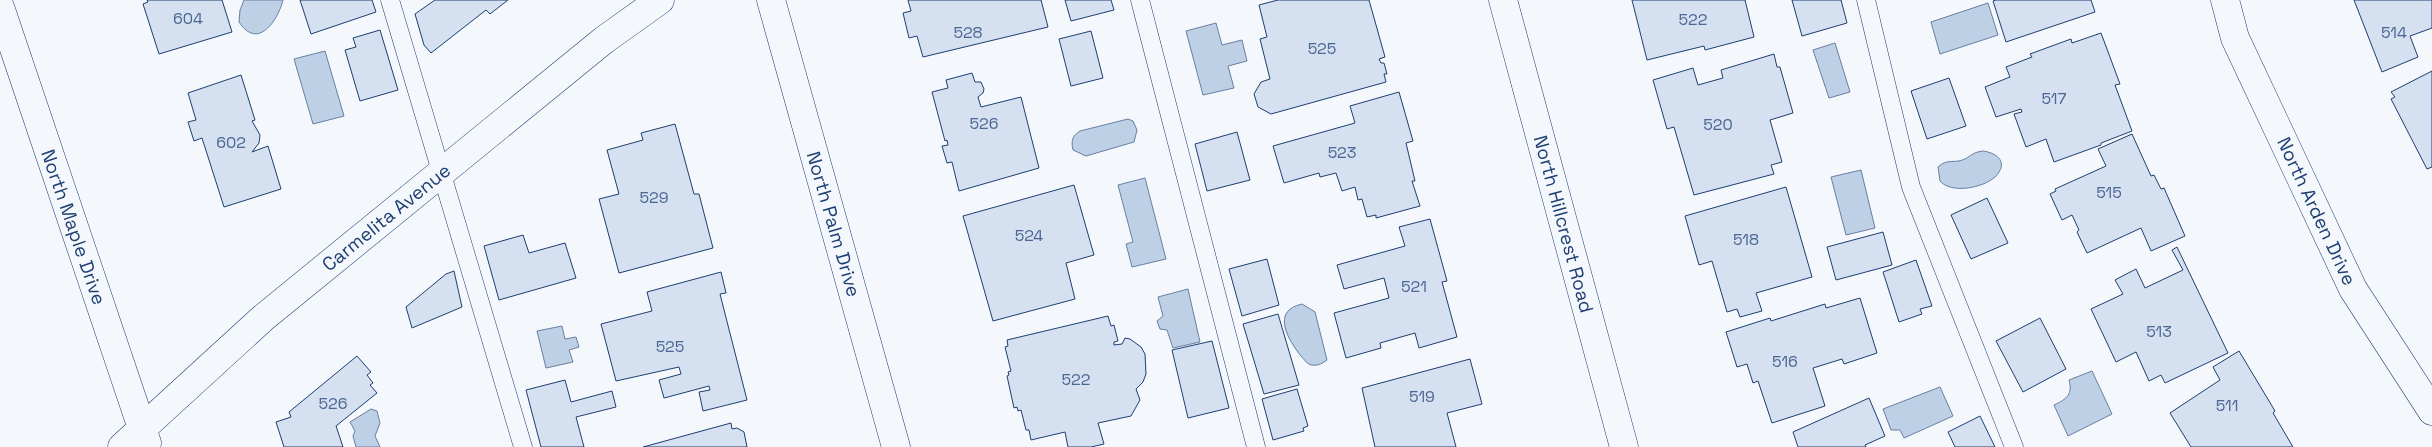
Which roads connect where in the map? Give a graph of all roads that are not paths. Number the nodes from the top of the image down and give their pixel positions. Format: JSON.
{"nodes":[{"id":1,"x":390,"y":0,"type":"edge"},
{"id":2,"x":660,"y":0,"type":"edge"},
{"id":3,"x":771,"y":0,"type":"edge"},
{"id":4,"x":1140,"y":0,"type":"edge"},
{"id":5,"x":1504,"y":0,"type":"edge"},
{"id":6,"x":1866,"y":0,"type":"edge"},
{"id":7,"x":2224,"y":0,"type":"edge"},
{"id":8,"x":0,"y":7,"type":"edge"},
{"id":9,"x":441,"y":172,"type":"junction"},
{"id":10,"x":2432,"y":411,"type":"edge"},
{"id":11,"x":145,"y":437,"type":"edge"},
{"id":12,"x":122,"y":447,"type":"edge"},
{"id":13,"x":523,"y":447,"type":"edge"},
{"id":14,"x":896,"y":447,"type":"edge"},
{"id":15,"x":1256,"y":447,"type":"edge"},
{"id":16,"x":1624,"y":447,"type":"edge"},
{"id":17,"x":2014,"y":447,"type":"edge"}],
"edges":[{"from":1,"to":9,"type":"lane"},
{"from":2,"to":9,"type":"street","name":"Carmelita Avenue"},
{"from":3,"to":14,"type":"street","name":"North Palm Drive"},
{"from":4,"to":15,"type":"lane"},
{"from":5,"to":16,"type":"street","name":"North Hillcrest Road"},
{"from":6,"to":17,"type":"lane"},
{"from":7,"to":10,"type":"street","name":"North Arden Drive"},
{"from":8,"to":11,"type":"street","name":"North Maple Drive"},
{"from":9,"to":11,"type":"street","name":"Carmelita Avenue"},
{"from":9,"to":13,"type":"lane"},
{"from":11,"to":12,"type":"street","name":"Carmelita Avenue"}]}
